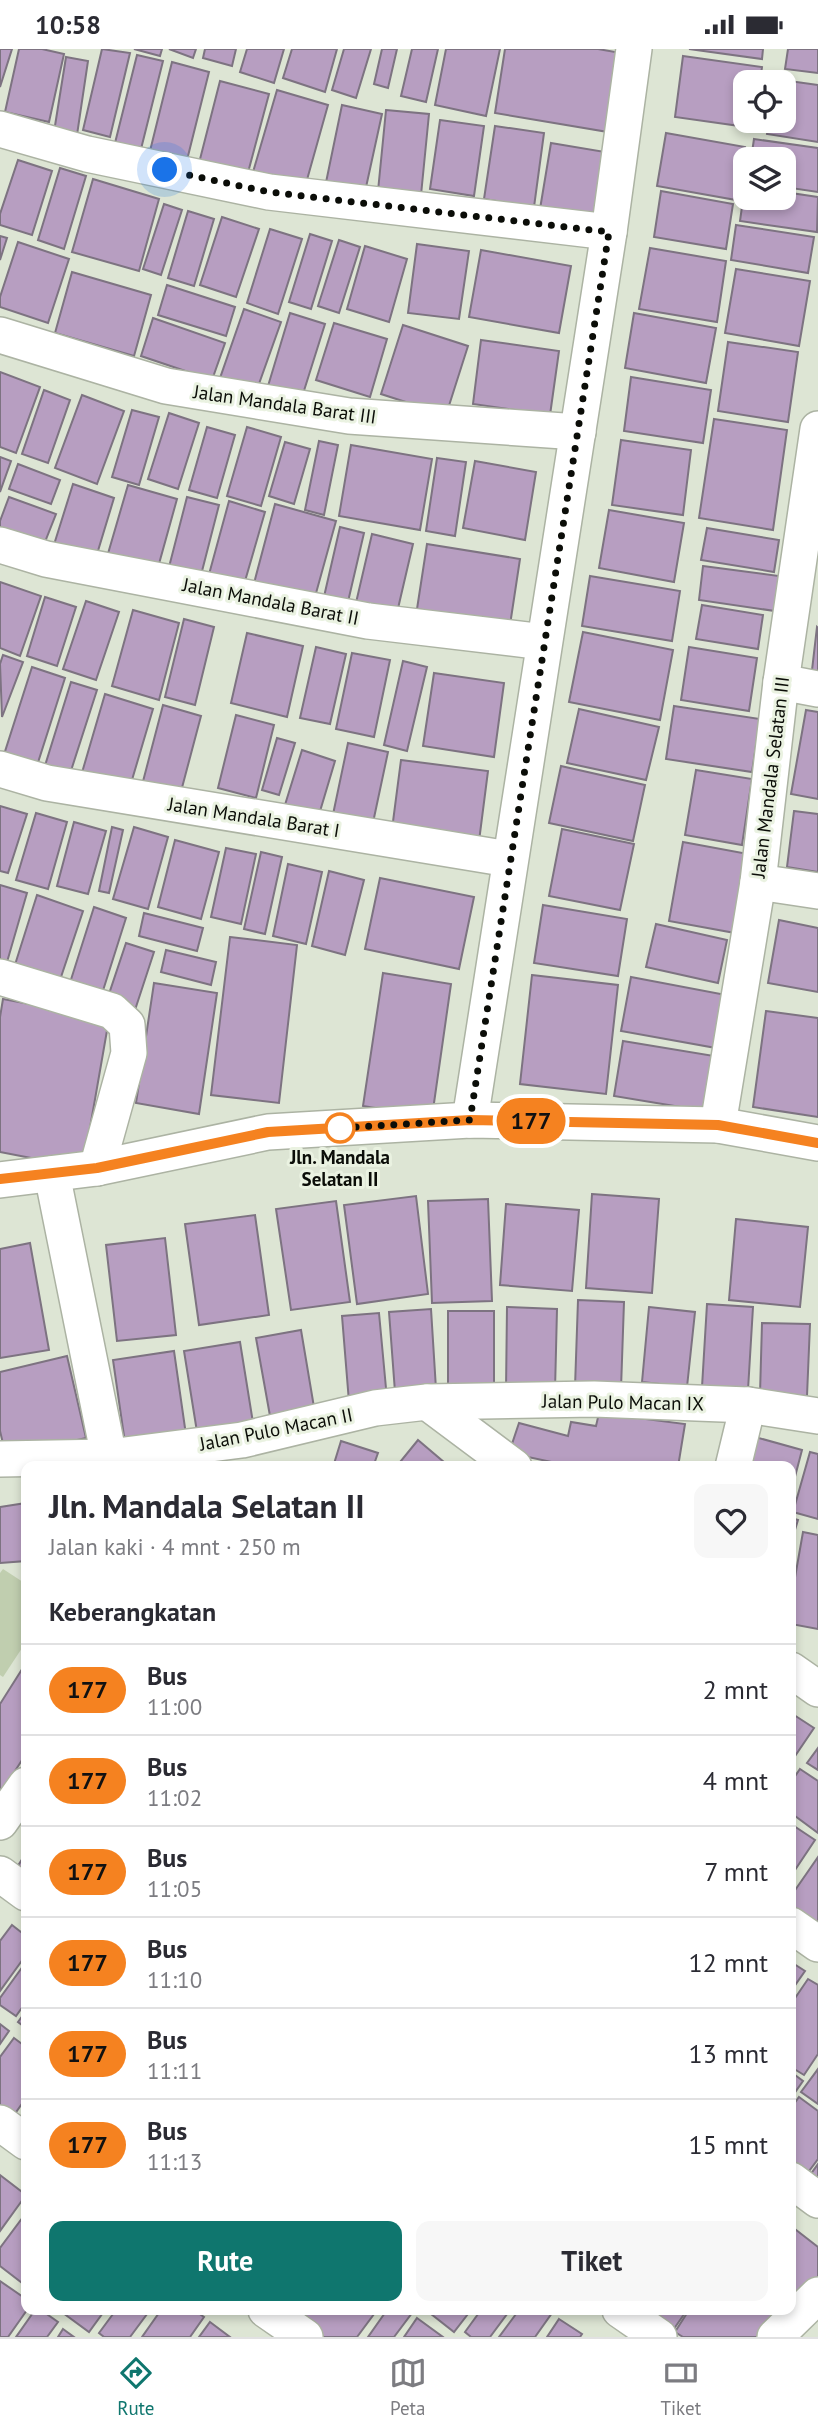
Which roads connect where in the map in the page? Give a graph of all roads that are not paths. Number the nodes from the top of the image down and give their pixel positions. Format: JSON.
{"nodes":[{"id":1,"x":635,"y":49,"type":"edge"},
{"id":2,"x":0,"y":129,"type":"edge"},
{"id":3,"x":609,"y":232,"type":"junction"},
{"id":4,"x":0,"y":335,"type":"edge"},
{"id":5,"x":818,"y":429,"type":"edge"},
{"id":6,"x":578,"y":432,"type":"junction"},
{"id":7,"x":0,"y":545,"type":"edge"},
{"id":8,"x":544,"y":642,"type":"junction"},
{"id":9,"x":781,"y":682,"type":"junction"},
{"id":10,"x":818,"y":689,"type":"edge"},
{"id":11,"x":0,"y":769,"type":"edge"},
{"id":12,"x":509,"y":859,"type":"junction"},
{"id":13,"x":758,"y":882,"type":"junction"},
{"id":14,"x":818,"y":891,"type":"edge"},
{"id":15,"x":0,"y":977,"type":"edge"},
{"id":16,"x":470,"y":1120,"type":"junction"},
{"id":17,"x":718,"y":1125,"type":"junction"},
{"id":18,"x":818,"y":1143,"type":"edge"},
{"id":19,"x":97,"y":1168,"type":"junction"},
{"id":20,"x":51,"y":1174,"type":"junction"},
{"id":21,"x":0,"y":1179,"type":"edge"},
{"id":22,"x":427,"y":1402,"type":"junction"},
{"id":23,"x":748,"y":1405,"type":"junction"},
{"id":24,"x":818,"y":1416,"type":"edge"},
{"id":25,"x":238,"y":1453,"type":"edge"},
{"id":26,"x":109,"y":1457,"type":"junction"},
{"id":27,"x":0,"y":1459,"type":"edge"},
{"id":28,"x":505,"y":1461,"type":"edge"},
{"id":29,"x":734,"y":1461,"type":"edge"},
{"id":30,"x":796,"y":1658,"type":"edge"},
{"id":31,"x":818,"y":1663,"type":"edge"},
{"id":32,"x":796,"y":1673,"type":"edge"},
{"id":33,"x":818,"y":1689,"type":"edge"},
{"id":34,"x":21,"y":1792,"type":"edge"},
{"id":35,"x":0,"y":1822,"type":"edge"},
{"id":36,"x":0,"y":1874,"type":"edge"},
{"id":37,"x":21,"y":1889,"type":"edge"},
{"id":38,"x":796,"y":1929,"type":"edge"},
{"id":39,"x":818,"y":1944,"type":"edge"},
{"id":40,"x":0,"y":2123,"type":"edge"},
{"id":41,"x":21,"y":2138,"type":"edge"},
{"id":42,"x":796,"y":2185,"type":"edge"},
{"id":43,"x":818,"y":2200,"type":"edge"},
{"id":44,"x":818,"y":2295,"type":"edge"},
{"id":45,"x":273,"y":2315,"type":"edge"},
{"id":46,"x":627,"y":2315,"type":"edge"},
{"id":47,"x":305,"y":2337,"type":"edge"},
{"id":48,"x":659,"y":2337,"type":"edge"},
{"id":49,"x":775,"y":2337,"type":"edge"}],
"edges":[{"from":1,"to":3,"type":"street"},
{"from":2,"to":3,"type":"street"},
{"from":3,"to":6,"type":"street"},
{"from":4,"to":6,"type":"street","name":"Jalan Mandala Barat III"},
{"from":5,"to":9,"type":"street","name":"Jalan Mandala Selatan III"},
{"from":6,"to":8,"type":"street"},
{"from":7,"to":8,"type":"street","name":"Jalan Mandala Barat II"},
{"from":8,"to":12,"type":"street"},
{"from":9,"to":10,"type":"street"},
{"from":9,"to":13,"type":"street","name":"Jalan Mandala Selatan III"},
{"from":11,"to":12,"type":"street","name":"Jalan Mandala Barat I"},
{"from":12,"to":16,"type":"street"},
{"from":13,"to":14,"type":"street"},
{"from":13,"to":17,"type":"street","name":"Jalan Mandala Selatan III"},
{"from":15,"to":19,"type":"street"},
{"from":16,"to":17,"type":"street"},
{"from":16,"to":19,"type":"street"},
{"from":17,"to":18,"type":"street"},
{"from":19,"to":20,"type":"street"},
{"from":20,"to":21,"type":"street"},
{"from":20,"to":26,"type":"street"},
{"from":22,"to":23,"type":"street","name":"Jalan Pulo Macan IX"},
{"from":22,"to":25,"type":"street","name":"Jalan Pulo Macan II"},
{"from":22,"to":28,"type":"street"},
{"from":23,"to":24,"type":"street","name":"Jalan Pulo Macan IX"},
{"from":23,"to":29,"type":"street"},
{"from":25,"to":26,"type":"street","name":"Jalan Pulo Macan II"},
{"from":26,"to":27,"type":"street","name":"Jalan Pulo Macan II"},
{"from":30,"to":31,"type":"street"},
{"from":32,"to":33,"type":"street"},
{"from":34,"to":35,"type":"street"},
{"from":36,"to":37,"type":"street"},
{"from":38,"to":39,"type":"street"},
{"from":40,"to":41,"type":"street"},
{"from":42,"to":43,"type":"street"},
{"from":44,"to":49,"type":"street"},
{"from":45,"to":47,"type":"street"},
{"from":46,"to":48,"type":"street"}]}
